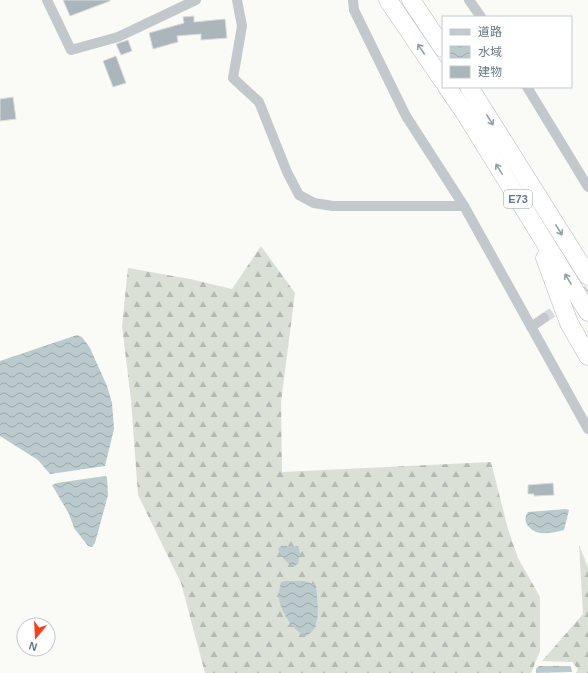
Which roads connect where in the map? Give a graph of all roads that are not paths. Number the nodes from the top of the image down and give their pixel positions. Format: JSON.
{"nodes":[{"id":1,"x":47,"y":0,"type":"edge"},
{"id":2,"x":196,"y":0,"type":"edge"},
{"id":3,"x":237,"y":0,"type":"edge"},
{"id":4,"x":353,"y":0,"type":"edge"},
{"id":5,"x":388,"y":0,"type":"edge"},
{"id":6,"x":411,"y":0,"type":"edge"},
{"id":7,"x":469,"y":0,"type":"edge"},
{"id":8,"x":480,"y":16,"type":"edge"},
{"id":9,"x":442,"y":46,"type":"edge"},
{"id":10,"x":442,"y":80,"type":"edge"},
{"id":11,"x":448,"y":88,"type":"edge"},
{"id":12,"x":470,"y":88,"type":"edge"},
{"id":13,"x":528,"y":88,"type":"edge"},
{"id":14,"x":588,"y":187,"type":"edge"},
{"id":15,"x":464,"y":206,"type":"junction"},
{"id":16,"x":530,"y":218,"type":"junction"},
{"id":17,"x":588,"y":276,"type":"edge"},
{"id":18,"x":588,"y":312,"type":"edge"},
{"id":19,"x":544,"y":318,"type":"tunnel mouth"},
{"id":20,"x":531,"y":327,"type":"junction"},
{"id":21,"x":588,"y":356,"type":"edge"},
{"id":22,"x":588,"y":429,"type":"edge"}],
"edges":[{"from":1,"to":2,"type":"street"},
{"from":3,"to":15,"type":"street"},
{"from":4,"to":15,"type":"street"},
{"from":10,"to":5,"type":"highway","one_way":true},
{"from":6,"to":9,"type":"highway"},
{"from":7,"to":8,"type":"street"},
{"from":16,"to":11,"type":"highway","number":"E73","one_way":true},
{"from":12,"to":17,"type":"highway","number":"E73","one_way":true},
{"from":13,"to":14,"type":"street"},
{"from":15,"to":20,"type":"street"},
{"from":18,"to":16,"type":"highway","number":"E73","one_way":true},
{"from":16,"to":21,"type":"highway"},
{"from":19,"to":20,"type":"street"},
{"from":20,"to":22,"type":"street"}]}
